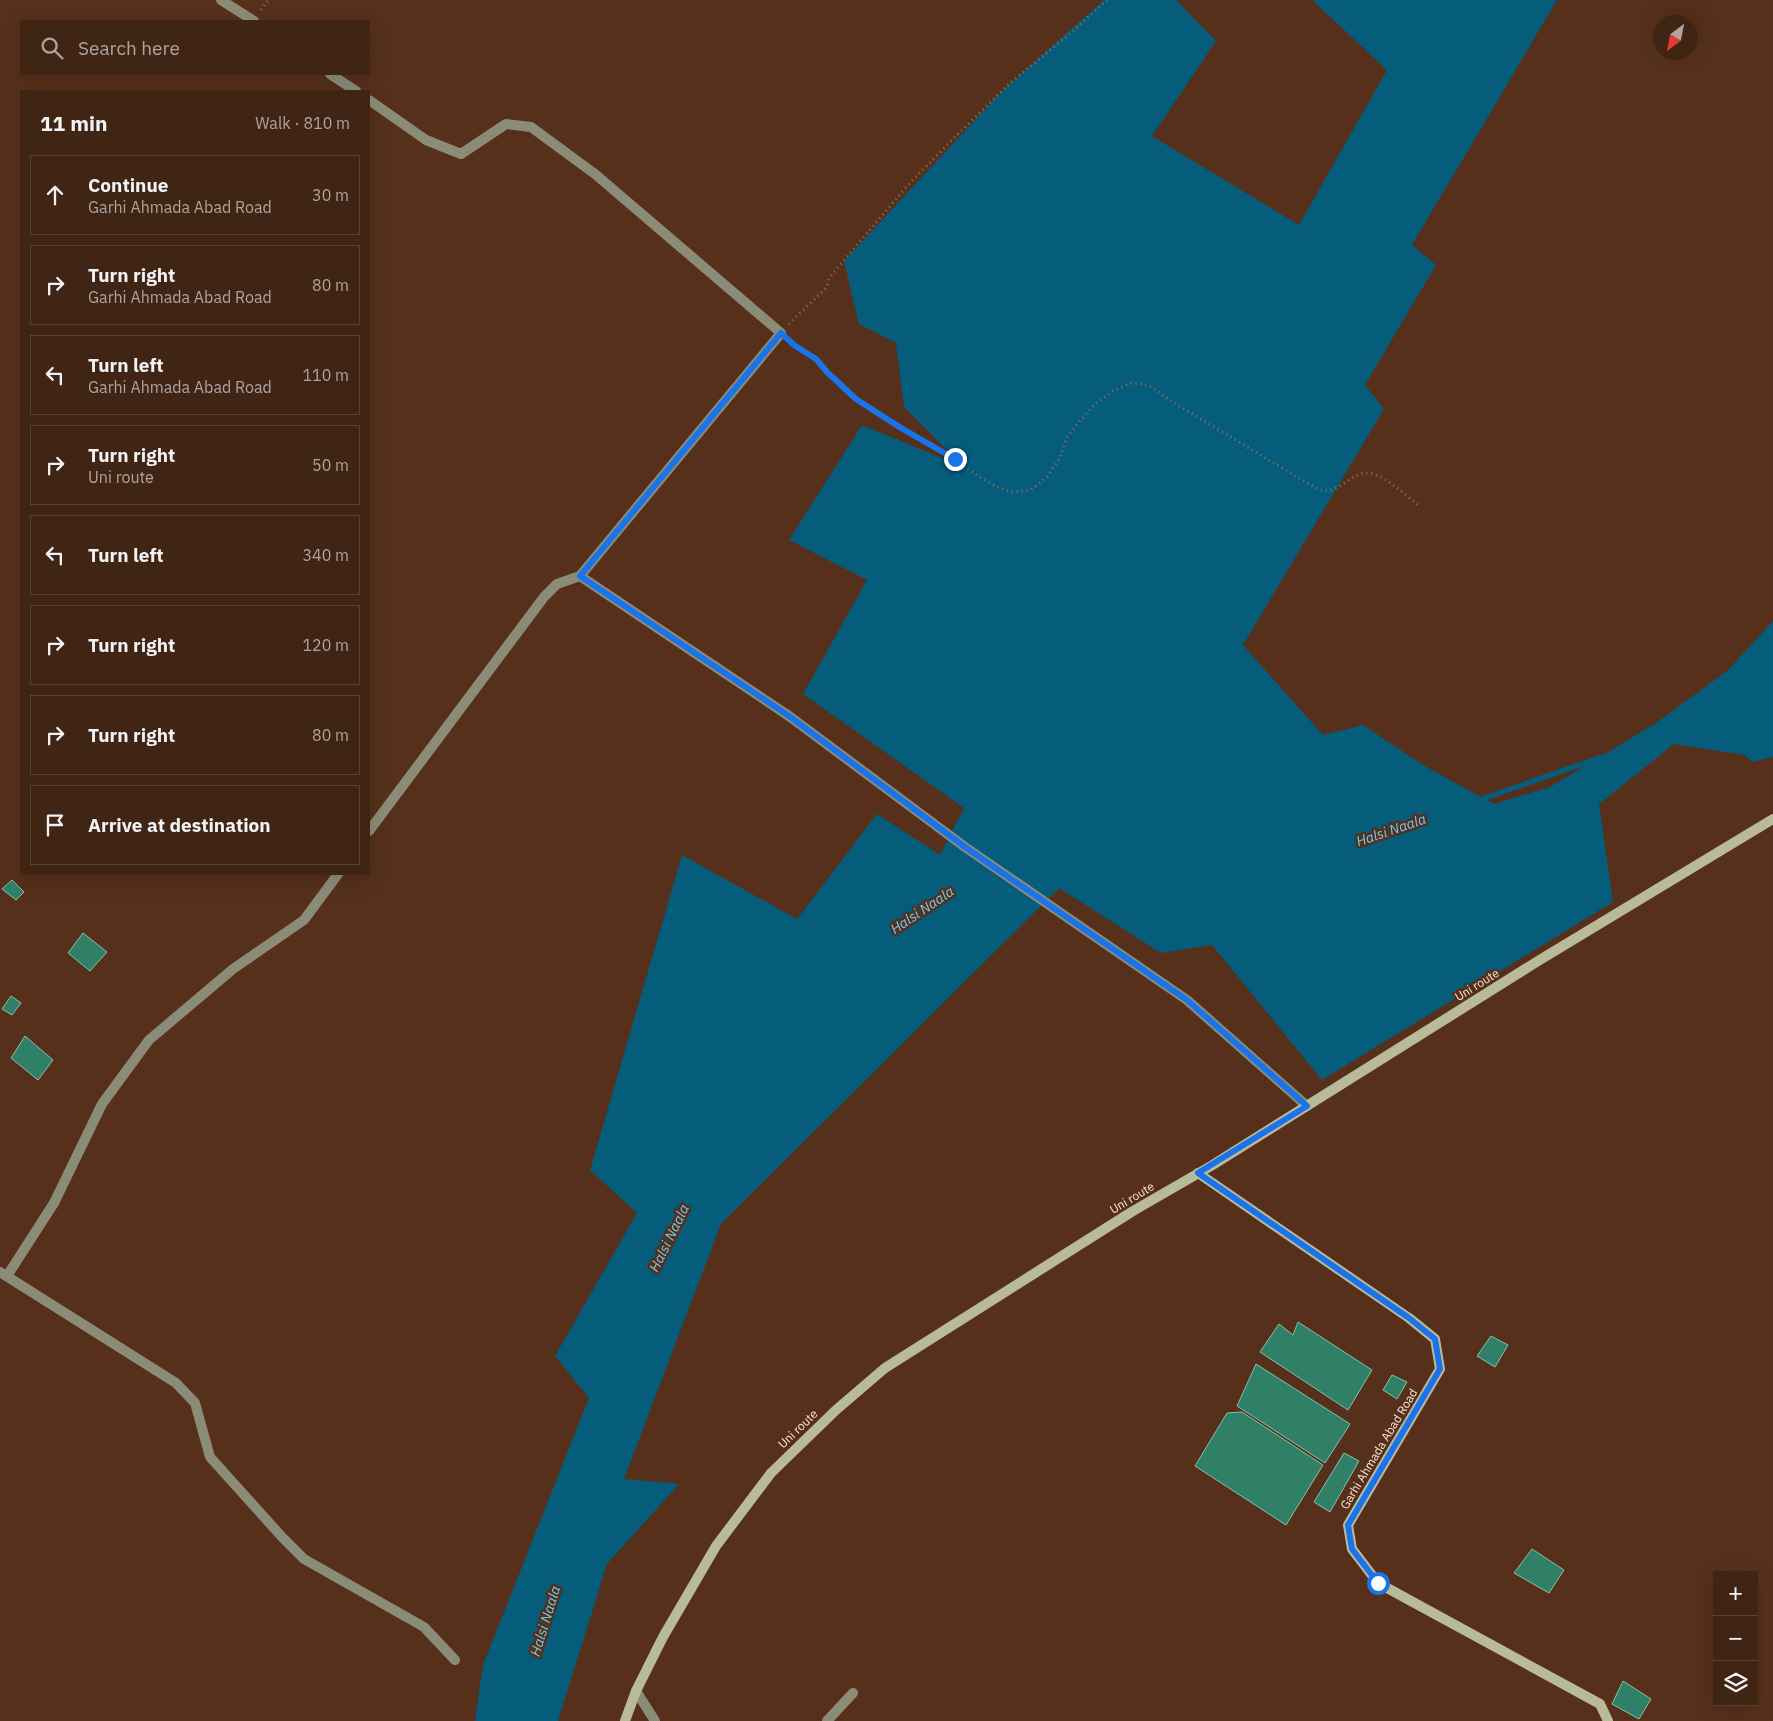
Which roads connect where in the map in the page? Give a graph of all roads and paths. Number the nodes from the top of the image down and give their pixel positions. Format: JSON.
{"nodes":[{"id":1,"x":221,"y":0,"type":"edge"},
{"id":2,"x":1107,"y":0,"type":"edge"},
{"id":3,"x":252,"y":20,"type":"edge"},
{"id":4,"x":332,"y":75,"type":"edge"},
{"id":5,"x":354,"y":90,"type":"edge"},
{"id":6,"x":370,"y":101,"type":"edge"},
{"id":7,"x":781,"y":333,"type":"junction"},
{"id":8,"x":1418,"y":505,"type":"dead end"},
{"id":9,"x":580,"y":576,"type":"junction"},
{"id":10,"x":1773,"y":819,"type":"edge"},
{"id":11,"x":370,"y":830,"type":"edge"},
{"id":12,"x":337,"y":875,"type":"edge"},
{"id":13,"x":1307,"y":1106,"type":"junction"},
{"id":14,"x":1198,"y":1173,"type":"junction"},
{"id":15,"x":4,"y":1274,"type":"edge"},
{"id":16,"x":455,"y":1660,"type":"dead end"},
{"id":17,"x":636,"y":1691,"type":"junction"},
{"id":18,"x":853,"y":1693,"type":"dead end"},
{"id":19,"x":625,"y":1721,"type":"edge"},
{"id":20,"x":655,"y":1721,"type":"edge"},
{"id":21,"x":827,"y":1721,"type":"edge"},
{"id":22,"x":1608,"y":1721,"type":"edge"}],
"edges":[{"from":1,"to":3,"type":"street"},
{"from":2,"to":7,"type":"path"},
{"from":4,"to":5,"type":"street"},
{"from":6,"to":7,"type":"street"},
{"from":7,"to":8,"type":"path"},
{"from":7,"to":9,"type":"street"},
{"from":9,"to":11,"type":"street"},
{"from":9,"to":13,"type":"street"},
{"from":10,"to":13,"type":"street","name":"Uni route"},
{"from":12,"to":15,"type":"street"},
{"from":13,"to":14,"type":"street","name":"Uni route"},
{"from":14,"to":17,"type":"street","name":"Uni route"},
{"from":14,"to":22,"type":"street","name":"Garhi Ahmada Abad Road"},
{"from":15,"to":16,"type":"street"},
{"from":17,"to":19,"type":"street","name":"Uni route"},
{"from":17,"to":20,"type":"street"},
{"from":18,"to":21,"type":"street"}]}
